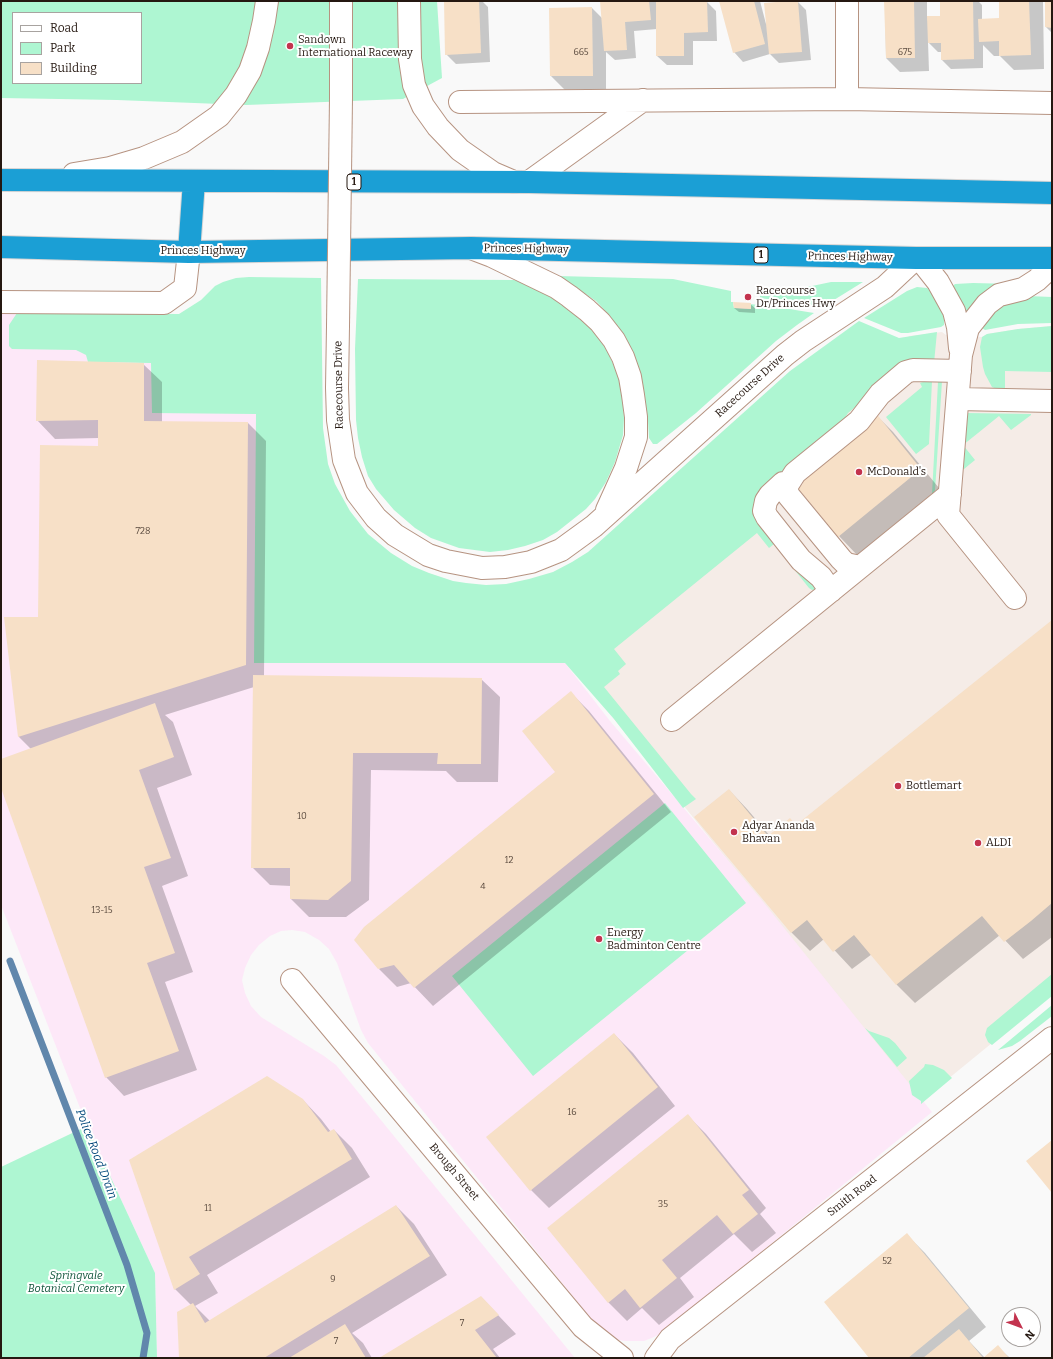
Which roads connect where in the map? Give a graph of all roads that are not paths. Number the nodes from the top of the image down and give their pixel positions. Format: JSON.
{"nodes":[{"id":1,"x":267,"y":1,"type":"edge"},
{"id":2,"x":341,"y":1,"type":"edge"},
{"id":3,"x":409,"y":1,"type":"edge"},
{"id":4,"x":848,"y":1,"type":"edge"},
{"id":5,"x":847,"y":99,"type":"junction"},
{"id":6,"x":643,"y":100,"type":"junction"},
{"id":7,"x":460,"y":102,"type":"dead end"},
{"id":8,"x":1052,"y":103,"type":"edge"},
{"id":9,"x":1,"y":180,"type":"edge"},
{"id":10,"x":35,"y":180,"type":"junction"},
{"id":11,"x":194,"y":181,"type":"junction"},
{"id":12,"x":522,"y":182,"type":"junction"},
{"id":13,"x":1052,"y":193,"type":"edge"},
{"id":14,"x":1,"y":247,"type":"edge"},
{"id":15,"x":471,"y":248,"type":"junction"},
{"id":16,"x":190,"y":252,"type":"junction"},
{"id":17,"x":918,"y":258,"type":"junction"},
{"id":18,"x":1052,"y":258,"type":"edge"},
{"id":19,"x":1052,"y":266,"type":"edge"},
{"id":20,"x":1,"y":302,"type":"edge"},
{"id":21,"x":960,"y":363,"type":"junction"},
{"id":22,"x":958,"y":399,"type":"junction"},
{"id":23,"x":1052,"y":401,"type":"edge"},
{"id":24,"x":789,"y":478,"type":"junction"},
{"id":25,"x":950,"y":494,"type":"junction"},
{"id":26,"x":594,"y":526,"type":"junction"},
{"id":27,"x":860,"y":567,"type":"junction"},
{"id":28,"x":836,"y":586,"type":"junction"},
{"id":29,"x":1016,"y":598,"type":"dead end"},
{"id":30,"x":672,"y":720,"type":"dead end"},
{"id":31,"x":292,"y":980,"type":"dead end"},
{"id":32,"x":1052,"y":1038,"type":"edge"},
{"id":33,"x":622,"y":1358,"type":"edge"},
{"id":34,"x":656,"y":1358,"type":"edge"}],
"edges":[{"from":1,"to":10,"type":"street"},
{"from":2,"to":26,"type":"street","name":"Racecourse Drive","bridge":true},
{"from":3,"to":12,"type":"street"},
{"from":4,"to":5,"type":"street"},
{"from":5,"to":6,"type":"street"},
{"from":5,"to":8,"type":"street"},
{"from":6,"to":7,"type":"street"},
{"from":6,"to":12,"type":"street"},
{"from":9,"to":10,"type":"highway","number":"1"},
{"from":10,"to":11,"type":"highway","number":"1"},
{"from":11,"to":12,"type":"highway","number":"1"},
{"from":11,"to":16,"type":"highway"},
{"from":12,"to":13,"type":"highway","number":"1"},
{"from":14,"to":16,"type":"highway","name":"Princes Highway","number":"1"},
{"from":15,"to":16,"type":"highway","name":"Princes Highway","number":"1"},
{"from":15,"to":17,"type":"highway","name":"Princes Highway","number":"1"},
{"from":15,"to":26,"type":"street","name":"Racecourse Drive"},
{"from":16,"to":20,"type":"street"},
{"from":17,"to":18,"type":"highway","name":"Princes Highway","number":"1"},
{"from":17,"to":21,"type":"street"},
{"from":17,"to":26,"type":"street","name":"Racecourse Drive"},
{"from":19,"to":21,"type":"street"},
{"from":21,"to":22,"type":"street"},
{"from":21,"to":24,"type":"street"},
{"from":22,"to":23,"type":"street"},
{"from":22,"to":25,"type":"street"},
{"from":24,"to":27,"type":"street"},
{"from":24,"to":28,"type":"street"},
{"from":25,"to":27,"type":"street"},
{"from":25,"to":29,"type":"street"},
{"from":27,"to":28,"type":"street"},
{"from":28,"to":30,"type":"street"},
{"from":31,"to":33,"type":"street","name":"Brough Street"},
{"from":32,"to":34,"type":"street","name":"Smith Road"}]}
